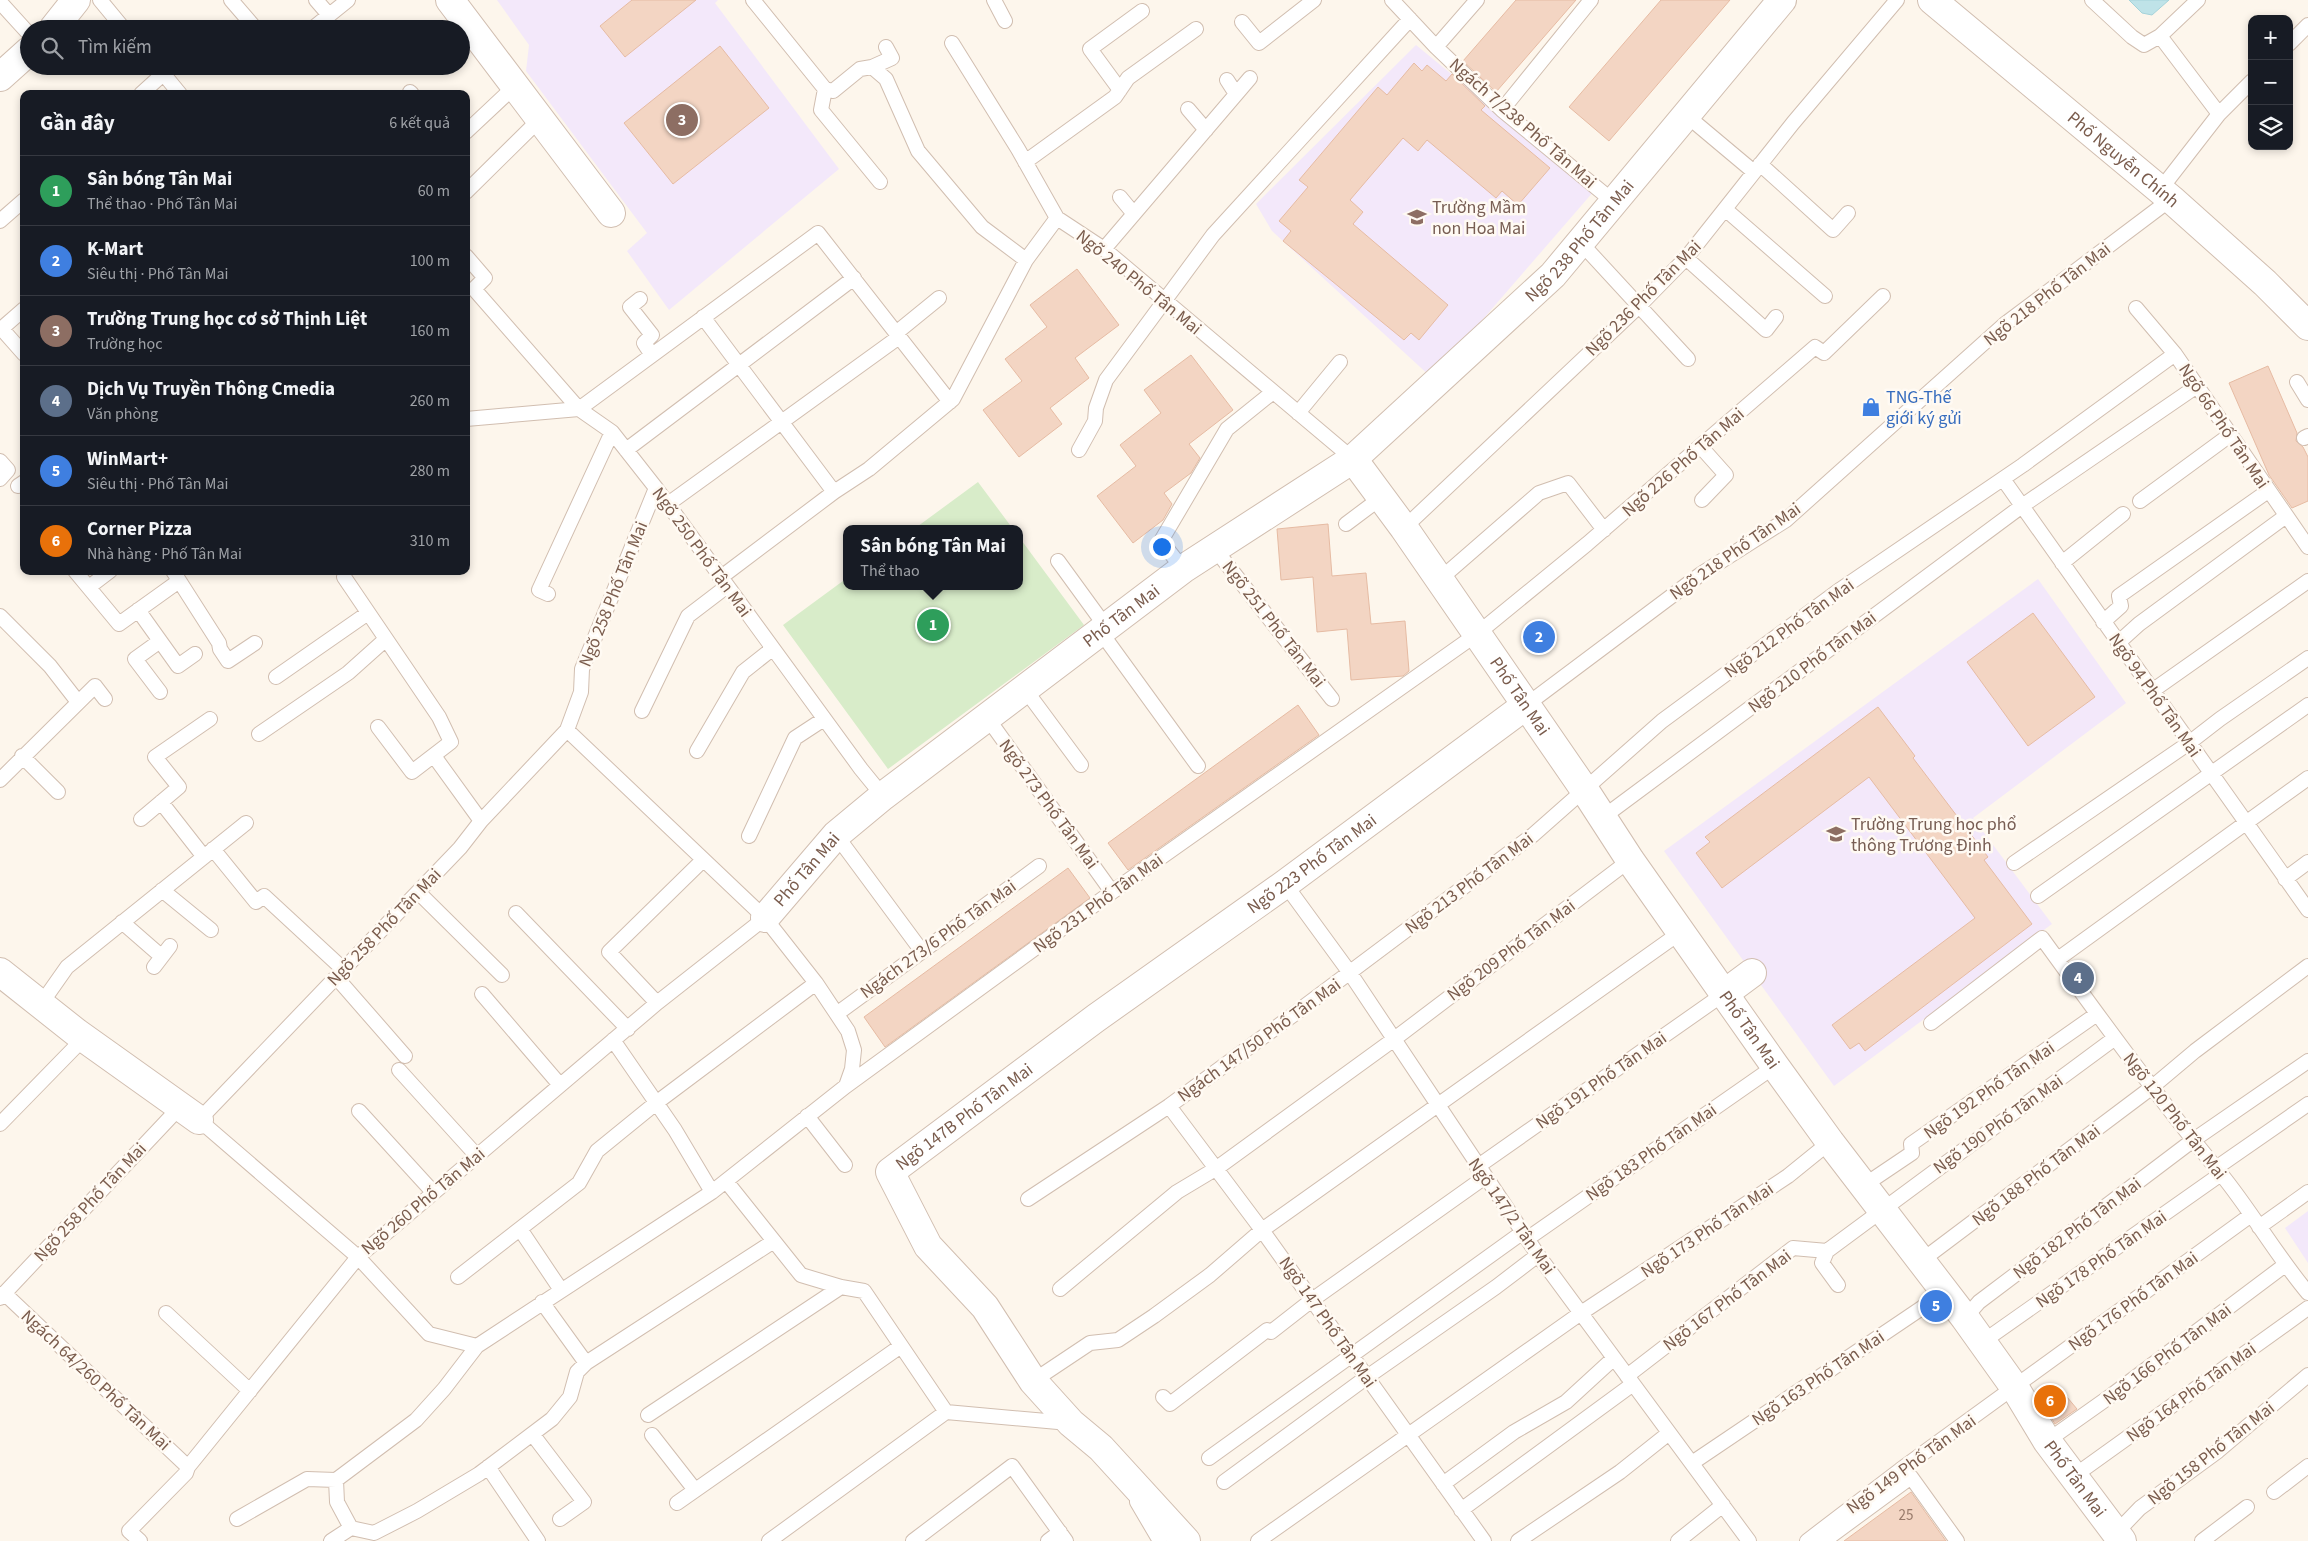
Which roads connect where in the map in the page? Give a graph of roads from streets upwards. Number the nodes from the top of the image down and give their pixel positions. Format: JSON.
{"nodes":[{"id":1,"x":76,"y":0,"type":"edge"},
{"id":2,"x":450,"y":0,"type":"edge"},
{"id":3,"x":1782,"y":0,"type":"edge"},
{"id":4,"x":1932,"y":0,"type":"edge"},
{"id":5,"x":60,"y":20,"type":"edge"},
{"id":6,"x":465,"y":20,"type":"edge"},
{"id":7,"x":470,"y":26,"type":"edge"},
{"id":8,"x":20,"y":59,"type":"edge"},
{"id":9,"x":0,"y":77,"type":"edge"},
{"id":10,"x":612,"y":213,"type":"dead end"},
{"id":11,"x":2308,"y":325,"type":"edge"},
{"id":12,"x":1354,"y":459,"type":"junction"},
{"id":13,"x":1525,"y":706,"type":"junction"},
{"id":14,"x":765,"y":918,"type":"road end"},
{"id":15,"x":0,"y":972,"type":"edge"},
{"id":16,"x":1752,"y":973,"type":"dead end"},
{"id":17,"x":1725,"y":993,"type":"junction"},
{"id":18,"x":1096,"y":1018,"type":"joint"},
{"id":19,"x":189,"y":1113,"type":"road end"},
{"id":20,"x":2119,"y":1537,"type":"edge"},
{"id":21,"x":1175,"y":1539,"type":"edge"}],
"edges":[{"from":1,"to":5,"type":"street"},
{"from":2,"to":6,"type":"street"},
{"from":3,"to":12,"type":"street","name":"Ngõ 238 Phố Tân Mai"},
{"from":4,"to":11,"type":"street","name":"Phố Nguyễn Chính"},
{"from":7,"to":10,"type":"street"},
{"from":8,"to":9,"type":"street"},
{"from":12,"to":13,"type":"street","name":"Phố Tân Mai"},
{"from":12,"to":14,"type":"street","name":"Phố Tân Mai"},
{"from":13,"to":17,"type":"street","name":"Phố Tân Mai"},
{"from":13,"to":18,"type":"street","name":"Ngõ 223 Phố Tân Mai"},
{"from":15,"to":19,"type":"street"},
{"from":16,"to":17,"type":"street"},
{"from":17,"to":20,"type":"street","name":"Phố Tân Mai"},
{"from":18,"to":21,"type":"street","name":"Ngõ 147B Phố Tân Mai"}]}
